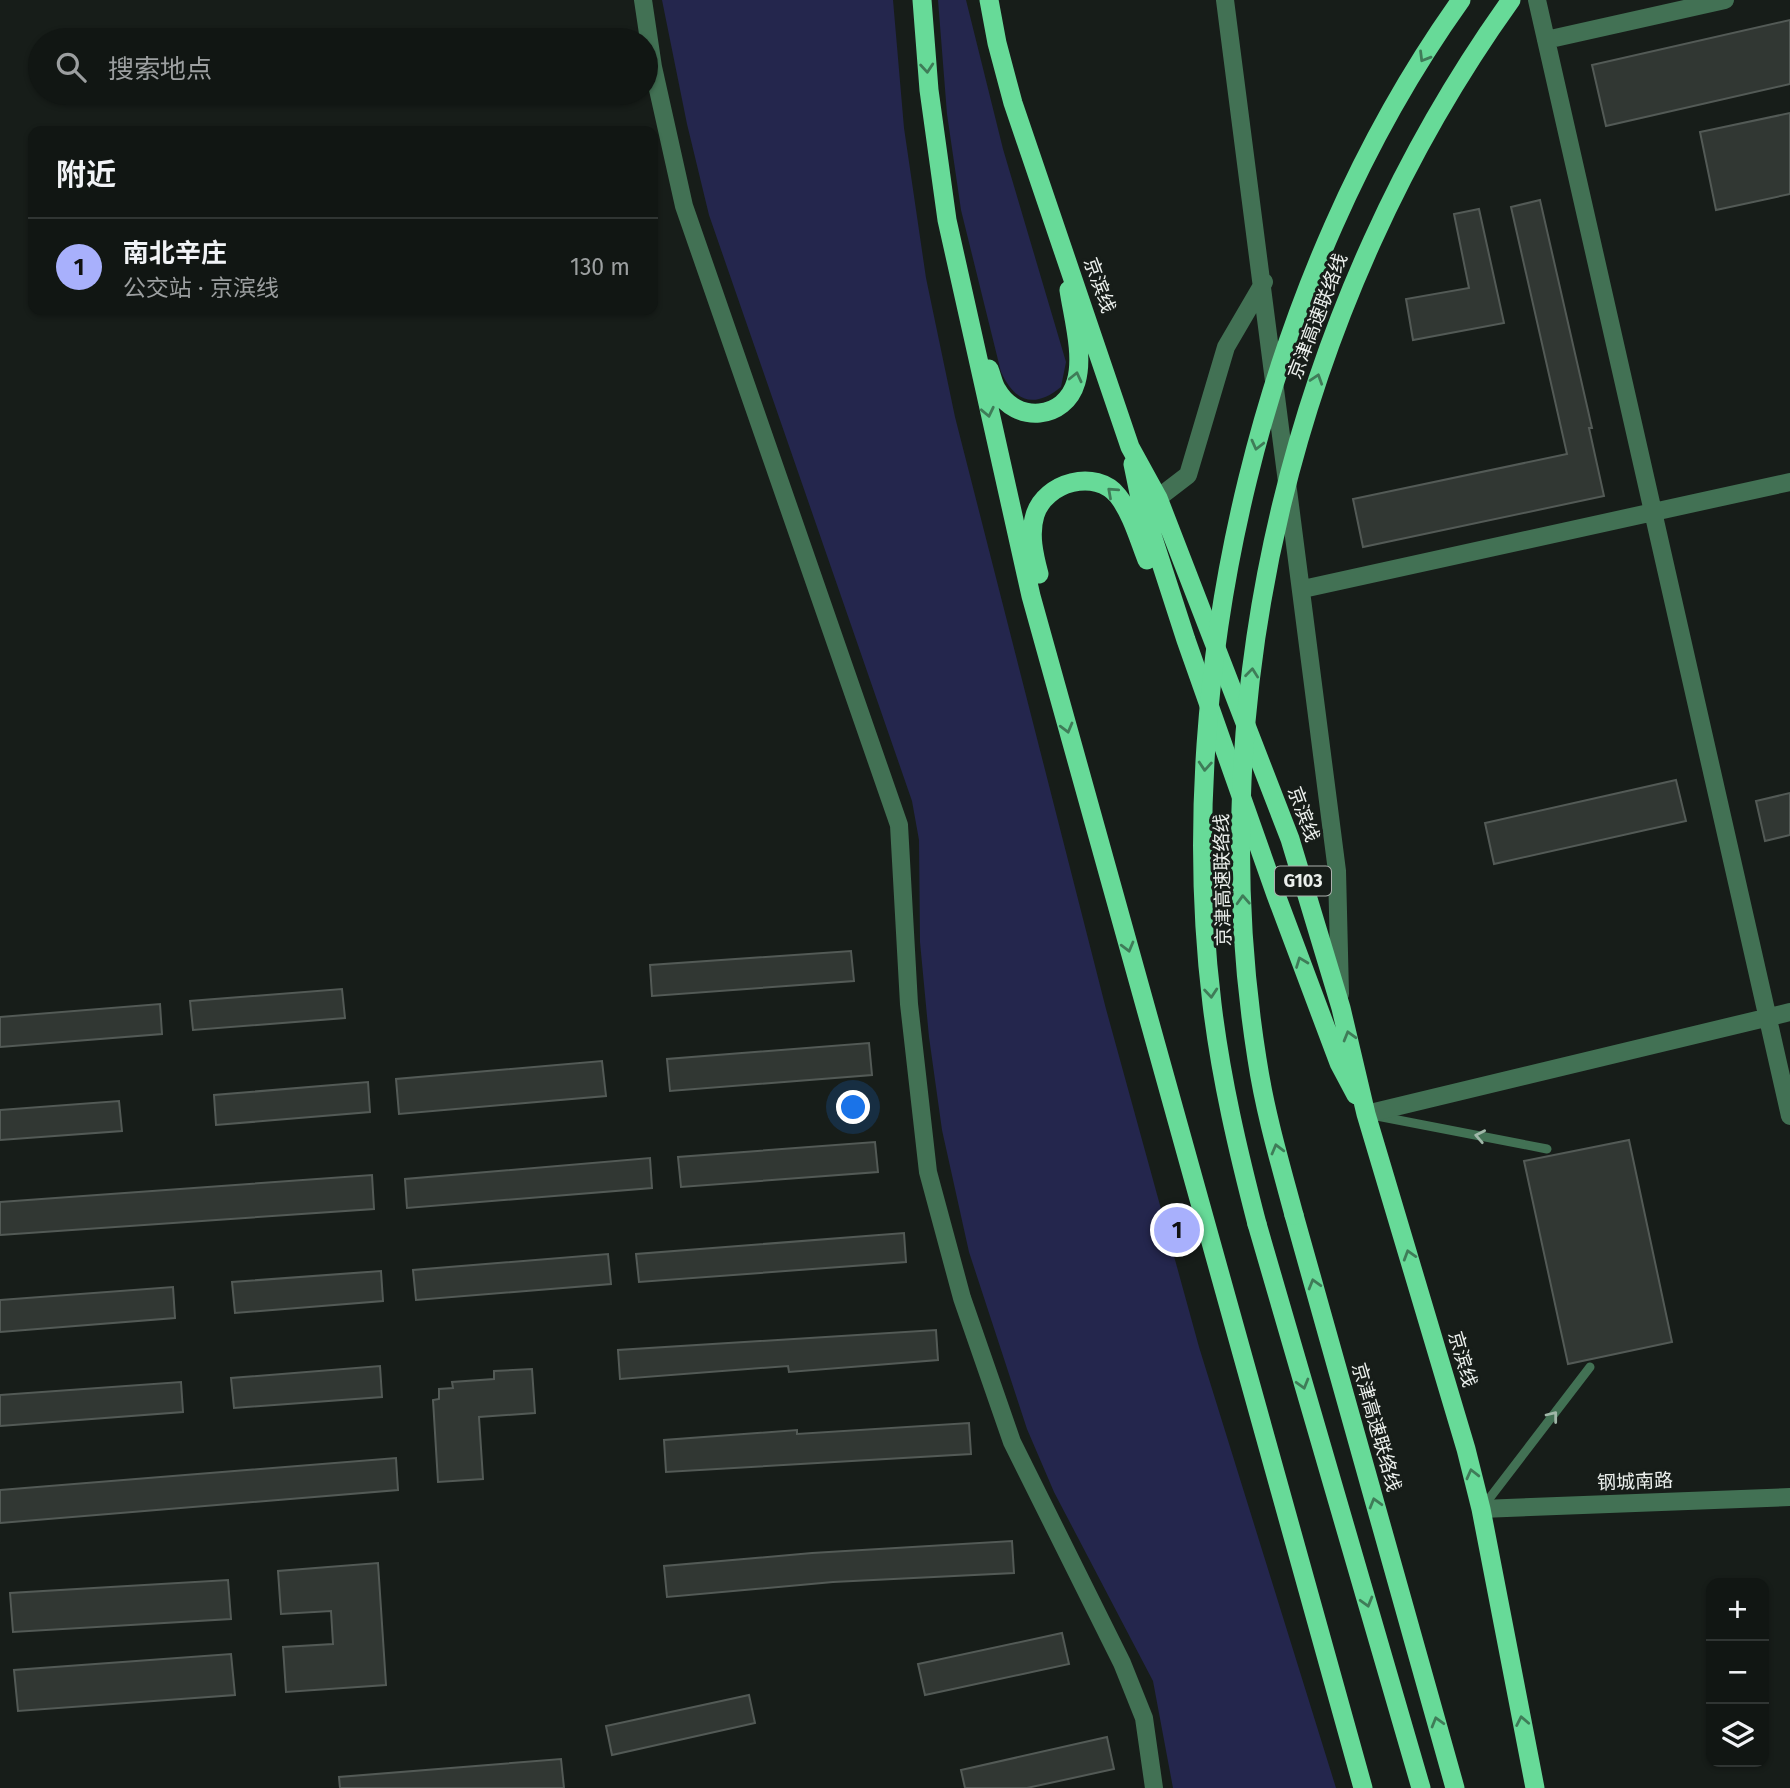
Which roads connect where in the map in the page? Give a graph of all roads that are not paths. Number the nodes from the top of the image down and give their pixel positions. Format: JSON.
{"nodes":[{"id":1,"x":643,"y":0,"type":"edge"},
{"id":2,"x":922,"y":0,"type":"edge"},
{"id":3,"x":989,"y":0,"type":"edge"},
{"id":4,"x":1225,"y":0,"type":"edge"},
{"id":5,"x":1461,"y":0,"type":"edge"},
{"id":6,"x":1511,"y":0,"type":"edge"},
{"id":7,"x":1537,"y":0,"type":"edge"},
{"id":8,"x":1724,"y":0,"type":"edge"},
{"id":9,"x":647,"y":28,"type":"edge"},
{"id":10,"x":1546,"y":40,"type":"junction"},
{"id":11,"x":658,"y":89,"type":"edge"},
{"id":12,"x":951,"y":241,"type":"junction"},
{"id":13,"x":1060,"y":244,"type":"junction"},
{"id":14,"x":1264,"y":282,"type":"junction"},
{"id":15,"x":1130,"y":447,"type":"junction"},
{"id":16,"x":1790,"y":482,"type":"edge"},
{"id":17,"x":1158,"y":498,"type":"junction"},
{"id":18,"x":1653,"y":512,"type":"junction"},
{"id":19,"x":1303,"y":589,"type":"junction"},
{"id":20,"x":1186,"y":640,"type":"junction"},
{"id":21,"x":1056,"y":688,"type":"junction"},
{"id":22,"x":1341,"y":1008,"type":"junction"},
{"id":23,"x":1790,"y":1012,"type":"edge"},
{"id":24,"x":1767,"y":1017,"type":"junction"},
{"id":25,"x":1366,"y":1114,"type":"junction"},
{"id":26,"x":1790,"y":1116,"type":"edge"},
{"id":27,"x":1547,"y":1149,"type":"dead end"},
{"id":28,"x":1590,"y":1367,"type":"dead end"},
{"id":29,"x":1790,"y":1497,"type":"edge"},
{"id":30,"x":1481,"y":1509,"type":"junction"},
{"id":31,"x":1154,"y":1788,"type":"edge"},
{"id":32,"x":1363,"y":1788,"type":"edge"},
{"id":33,"x":1421,"y":1788,"type":"edge"},
{"id":34,"x":1455,"y":1788,"type":"edge"},
{"id":35,"x":1535,"y":1788,"type":"edge"}],
"edges":[{"from":1,"to":9,"type":"street"},
{"from":2,"to":12,"type":"highway","one_way":true},
{"from":3,"to":13,"type":"highway","name":"京滨线","number":"G103"},
{"from":4,"to":14,"type":"street"},
{"from":5,"to":33,"type":"highway","name":"京津高速联络线","one_way":true,"bridge":true},
{"from":34,"to":6,"type":"highway","name":"京津高速联络线","one_way":true,"bridge":true},
{"from":7,"to":10,"type":"street"},
{"from":8,"to":10,"type":"street"},
{"from":10,"to":18,"type":"street"},
{"from":11,"to":31,"type":"street"},
{"from":12,"to":13,"type":"highway","one_way":true},
{"from":12,"to":21,"type":"highway","one_way":true},
{"from":13,"to":15,"type":"highway","name":"京滨线","number":"G103"},
{"from":14,"to":17,"type":"street"},
{"from":14,"to":19,"type":"street"},
{"from":15,"to":17,"type":"highway","name":"京滨线","number":"G103"},
{"from":15,"to":20,"type":"highway"},
{"from":16,"to":18,"type":"street"},
{"from":17,"to":22,"type":"highway","name":"京滨线","number":"G103"},
{"from":18,"to":19,"type":"street"},
{"from":18,"to":24,"type":"street"},
{"from":19,"to":22,"type":"street"},
{"from":20,"to":21,"type":"highway","one_way":true},
{"from":25,"to":20,"type":"highway","one_way":true},
{"from":21,"to":32,"type":"highway","one_way":true},
{"from":25,"to":22,"type":"highway","name":"京滨线","number":"G103","one_way":true},
{"from":23,"to":24,"type":"street"},
{"from":24,"to":25,"type":"street"},
{"from":24,"to":26,"type":"street"},
{"from":27,"to":25,"type":"lane","one_way":true},
{"from":30,"to":25,"type":"highway","name":"京滨线","number":"G103","one_way":true},
{"from":30,"to":28,"type":"lane","one_way":true},
{"from":29,"to":30,"type":"street","name":"钢城南路"},
{"from":35,"to":30,"type":"highway","name":"京滨线","number":"G103","one_way":true}]}
